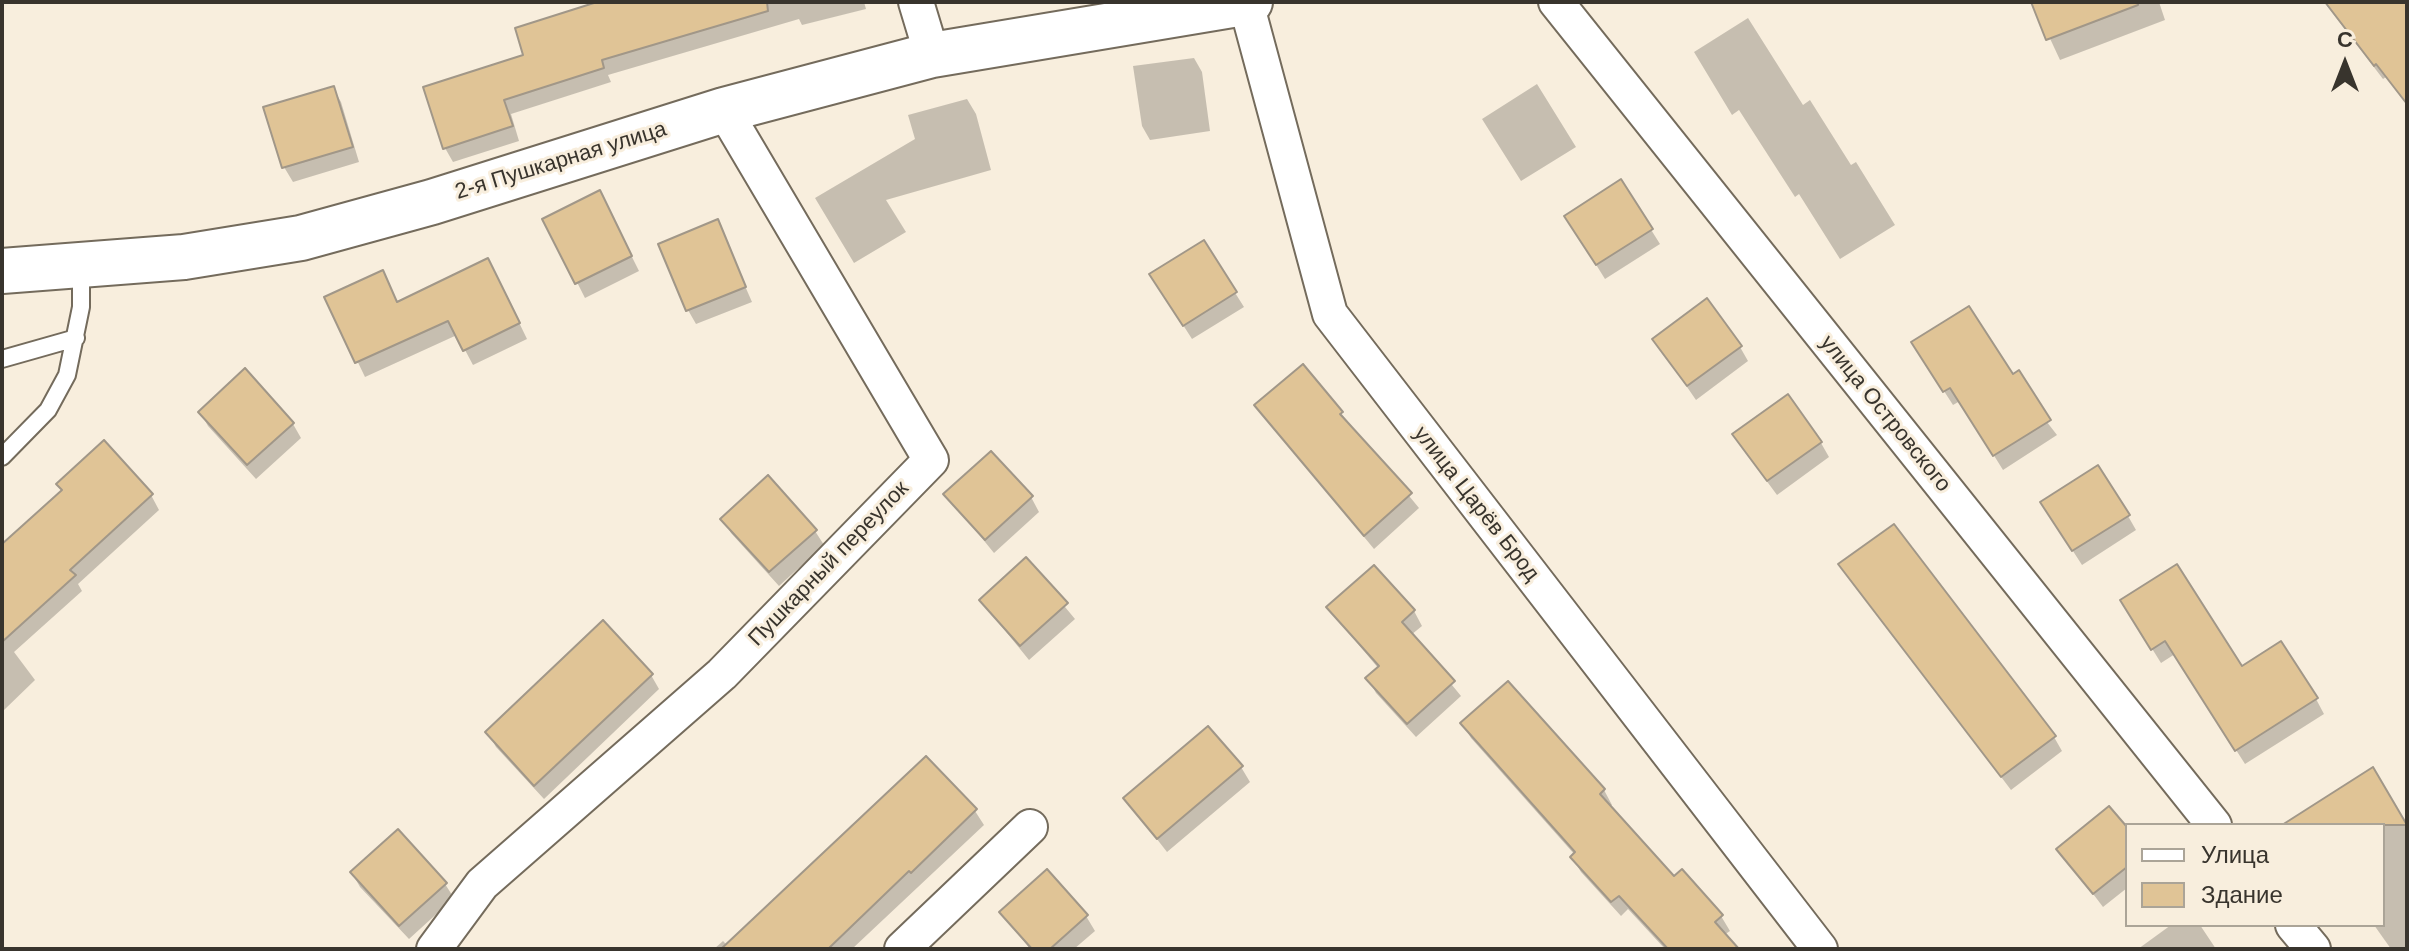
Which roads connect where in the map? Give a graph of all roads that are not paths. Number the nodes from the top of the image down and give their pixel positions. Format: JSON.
{"nodes":[{"id":1,"x":916,"y":2,"type":"edge"},
{"id":2,"x":1248,"y":2,"type":"edge"},
{"id":3,"x":1556,"y":2,"type":"edge"},
{"id":4,"x":932,"y":55,"type":"junction"},
{"id":5,"x":724,"y":110,"type":"junction"},
{"id":6,"x":81,"y":268,"type":"junction"},
{"id":7,"x":2,"y":271,"type":"edge"},
{"id":8,"x":76,"y":338,"type":"junction"},
{"id":9,"x":2,"y":359,"type":"edge"},
{"id":10,"x":2,"y":457,"type":"edge"},
{"id":11,"x":2212,"y":823,"type":"edge"},
{"id":12,"x":1030,"y":827,"type":"dead end"},
{"id":13,"x":2295,"y":927,"type":"edge"},
{"id":14,"x":434,"y":949,"type":"edge"},
{"id":15,"x":902,"y":949,"type":"edge"},
{"id":16,"x":1820,"y":949,"type":"edge"},
{"id":17,"x":2313,"y":949,"type":"edge"}],
"edges":[{"from":1,"to":4,"type":"street"},
{"from":2,"to":4,"type":"street","name":"2-я Пушкарная улица"},
{"from":2,"to":16,"type":"street","name":"улица Царёв Брод"},
{"from":3,"to":11,"type":"street","name":"улица Островского"},
{"from":4,"to":5,"type":"street","name":"2-я Пушкарная улица"},
{"from":5,"to":6,"type":"street","name":"2-я Пушкарная улица"},
{"from":5,"to":14,"type":"street","name":"Пушкарный переулок"},
{"from":6,"to":7,"type":"street"},
{"from":6,"to":8,"type":"lane"},
{"from":8,"to":9,"type":"lane"},
{"from":8,"to":10,"type":"lane"},
{"from":12,"to":15,"type":"street"},
{"from":13,"to":17,"type":"street"}]}
